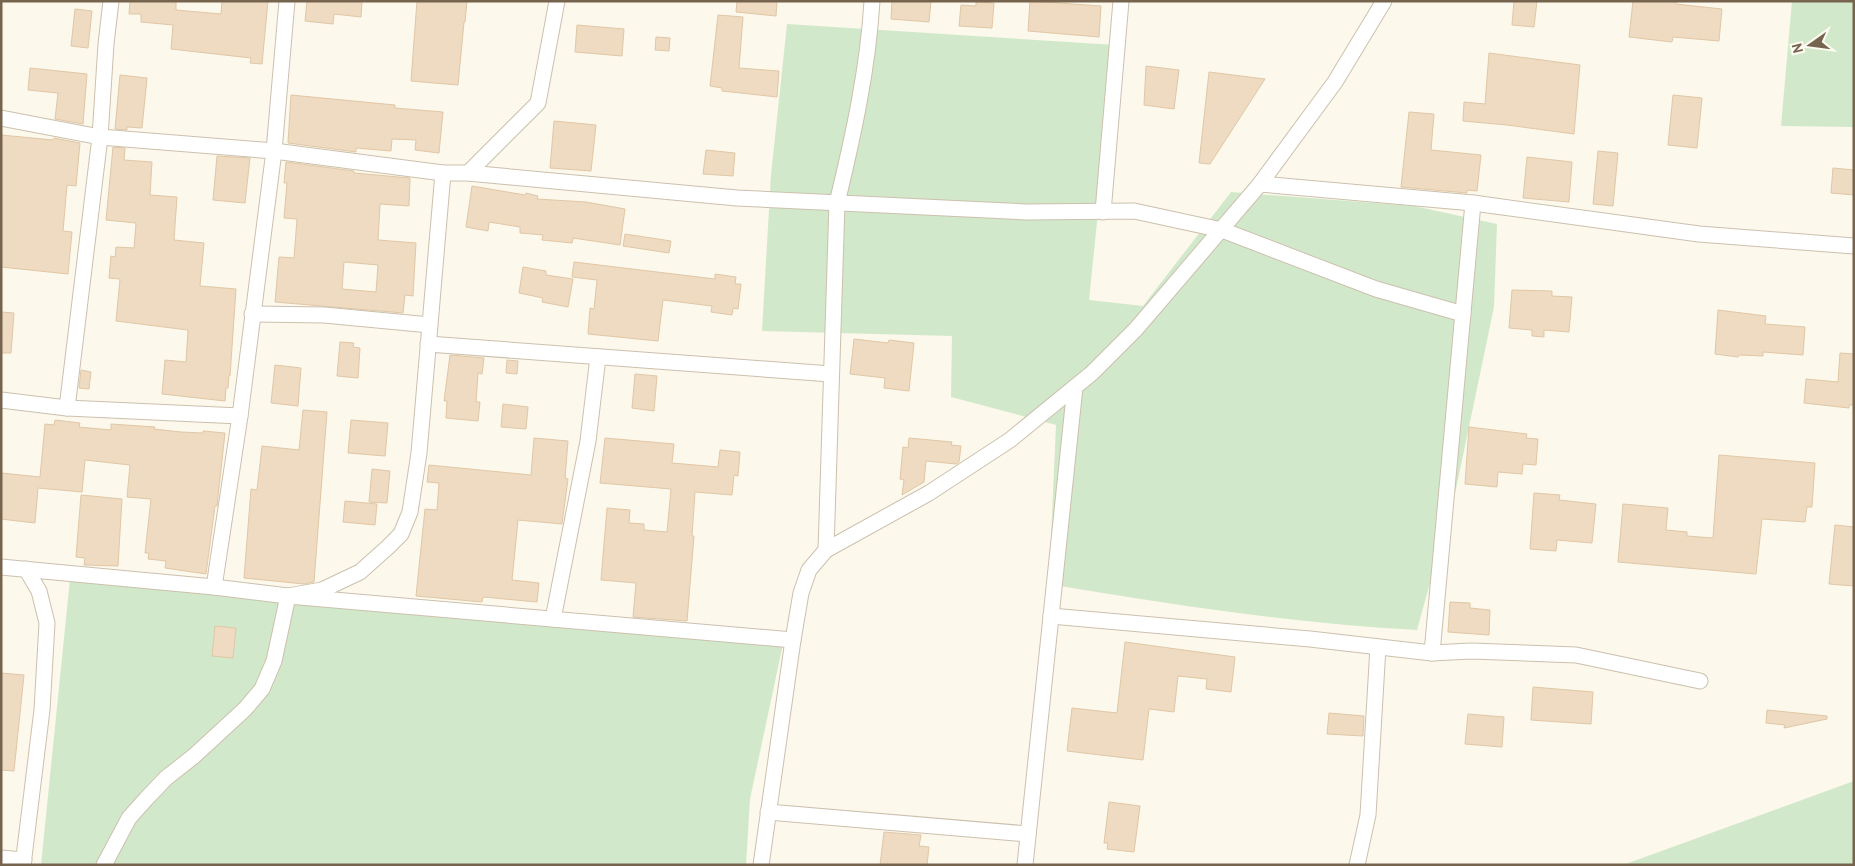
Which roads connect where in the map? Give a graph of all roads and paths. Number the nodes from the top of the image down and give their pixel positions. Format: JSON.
{"nodes":[{"id":1,"x":112,"y":1,"type":"edge"},
{"id":2,"x":287,"y":1,"type":"edge"},
{"id":3,"x":557,"y":1,"type":"edge"},
{"id":4,"x":872,"y":1,"type":"edge"},
{"id":5,"x":1121,"y":1,"type":"edge"},
{"id":6,"x":1384,"y":1,"type":"edge"},
{"id":7,"x":1,"y":118,"type":"edge"},
{"id":8,"x":100,"y":137,"type":"junction"},
{"id":9,"x":274,"y":151,"type":"junction"},
{"id":10,"x":443,"y":173,"type":"junction"},
{"id":11,"x":468,"y":173,"type":"junction"},
{"id":12,"x":1260,"y":184,"type":"junction"},
{"id":13,"x":837,"y":203,"type":"junction"},
{"id":14,"x":1474,"y":203,"type":"junction"},
{"id":15,"x":1103,"y":212,"type":"junction"},
{"id":16,"x":1222,"y":230,"type":"junction"},
{"id":17,"x":1854,"y":246,"type":"edge"},
{"id":18,"x":252,"y":314,"type":"junction"},
{"id":19,"x":1463,"y":314,"type":"junction"},
{"id":20,"x":430,"y":325,"type":"junction"},
{"id":21,"x":428,"y":344,"type":"junction"},
{"id":22,"x":598,"y":357,"type":"junction"},
{"id":23,"x":831,"y":374,"type":"junction"},
{"id":24,"x":1075,"y":387,"type":"junction"},
{"id":25,"x":1,"y":400,"type":"edge"},
{"id":26,"x":67,"y":408,"type":"junction"},
{"id":27,"x":240,"y":416,"type":"junction"},
{"id":28,"x":826,"y":550,"type":"junction"},
{"id":29,"x":1,"y":567,"type":"edge"},
{"id":30,"x":26,"y":569,"type":"junction"},
{"id":31,"x":214,"y":587,"type":"junction"},
{"id":32,"x":288,"y":596,"type":"junction"},
{"id":33,"x":1051,"y":616,"type":"junction"},
{"id":34,"x":553,"y":619,"type":"junction"},
{"id":35,"x":793,"y":640,"type":"junction"},
{"id":36,"x":1378,"y":647,"type":"junction"},
{"id":37,"x":1432,"y":653,"type":"junction"},
{"id":38,"x":1700,"y":681,"type":"dead end"},
{"id":39,"x":768,"y":812,"type":"junction"},
{"id":40,"x":1028,"y":834,"type":"junction"},
{"id":41,"x":1,"y":858,"type":"edge"},
{"id":42,"x":762,"y":858,"type":"edge"},
{"id":43,"x":23,"y":863,"type":"edge"},
{"id":44,"x":104,"y":865,"type":"edge"},
{"id":45,"x":756,"y":865,"type":"edge"},
{"id":46,"x":1025,"y":865,"type":"edge"},
{"id":47,"x":1357,"y":865,"type":"edge"}],
"edges":[{"from":1,"to":8,"type":"street"},
{"from":2,"to":9,"type":"street"},
{"from":3,"to":11,"type":"street"},
{"from":4,"to":13,"type":"street"},
{"from":5,"to":15,"type":"street"},
{"from":6,"to":12,"type":"street"},
{"from":7,"to":8,"type":"street"},
{"from":8,"to":9,"type":"street"},
{"from":8,"to":26,"type":"street"},
{"from":9,"to":10,"type":"street"},
{"from":9,"to":18,"type":"street"},
{"from":10,"to":11,"type":"street"},
{"from":10,"to":20,"type":"street"},
{"from":11,"to":13,"type":"street"},
{"from":12,"to":14,"type":"street"},
{"from":12,"to":16,"type":"street"},
{"from":13,"to":15,"type":"street"},
{"from":13,"to":23,"type":"street"},
{"from":14,"to":17,"type":"street"},
{"from":14,"to":19,"type":"street"},
{"from":15,"to":16,"type":"street"},
{"from":16,"to":19,"type":"street"},
{"from":16,"to":24,"type":"street"},
{"from":18,"to":20,"type":"street"},
{"from":18,"to":27,"type":"street"},
{"from":19,"to":37,"type":"street"},
{"from":20,"to":21,"type":"street"},
{"from":21,"to":22,"type":"street"},
{"from":21,"to":32,"type":"street"},
{"from":22,"to":23,"type":"street"},
{"from":22,"to":34,"type":"street"},
{"from":23,"to":28,"type":"street"},
{"from":24,"to":28,"type":"street"},
{"from":24,"to":33,"type":"street"},
{"from":25,"to":26,"type":"street"},
{"from":26,"to":27,"type":"street"},
{"from":27,"to":31,"type":"street"},
{"from":28,"to":35,"type":"street"},
{"from":29,"to":30,"type":"street"},
{"from":30,"to":31,"type":"street"},
{"from":30,"to":43,"type":"street"},
{"from":31,"to":32,"type":"street"},
{"from":32,"to":34,"type":"street"},
{"from":32,"to":44,"type":"street"},
{"from":33,"to":36,"type":"street"},
{"from":33,"to":40,"type":"street"},
{"from":34,"to":35,"type":"street"},
{"from":35,"to":39,"type":"street"},
{"from":36,"to":37,"type":"street"},
{"from":36,"to":47,"type":"street"},
{"from":37,"to":38,"type":"street"},
{"from":39,"to":40,"type":"street"},
{"from":39,"to":42,"type":"street"},
{"from":40,"to":46,"type":"street"},
{"from":41,"to":43,"type":"street"},
{"from":42,"to":45,"type":"street"}]}
